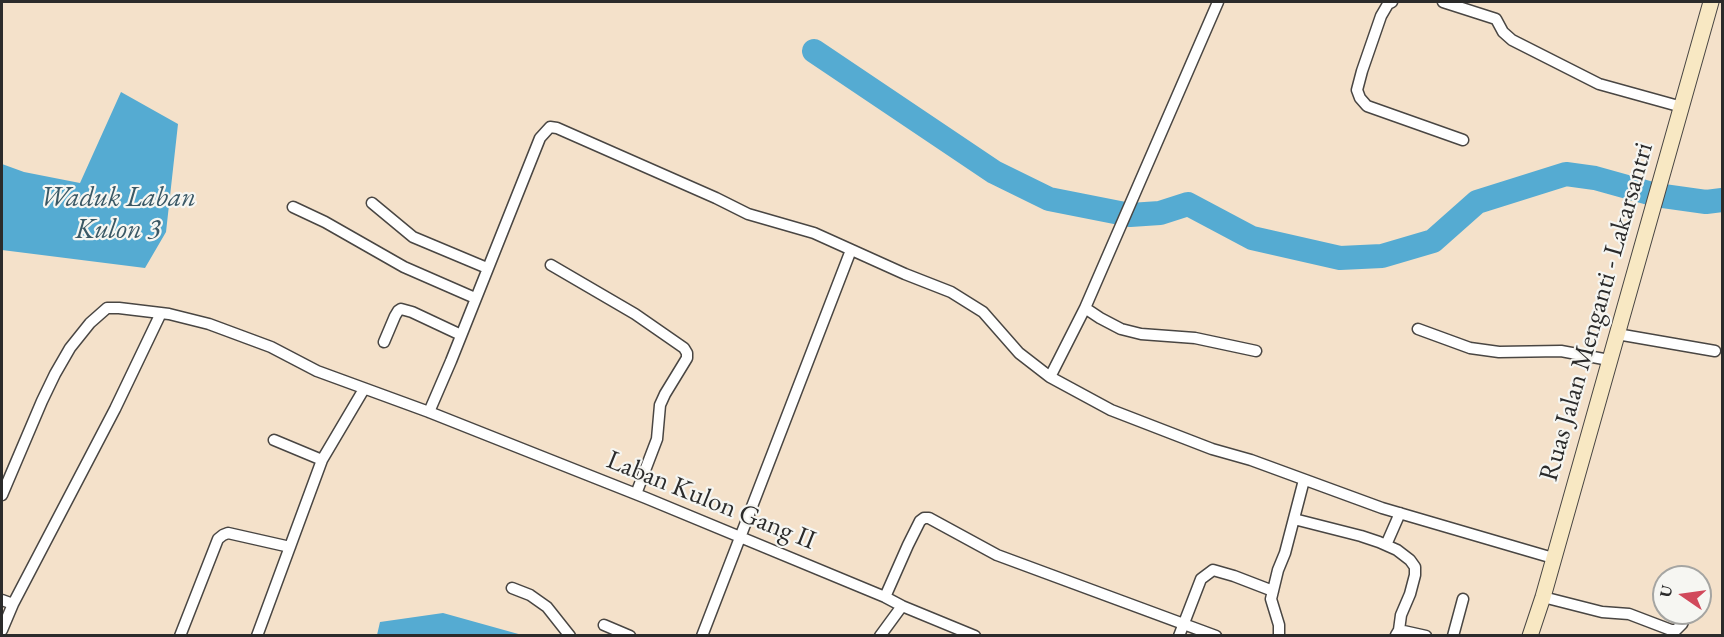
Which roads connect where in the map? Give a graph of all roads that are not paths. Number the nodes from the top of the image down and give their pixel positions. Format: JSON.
{"nodes":[{"id":1,"x":1218,"y":2,"type":"edge"},
{"id":2,"x":1392,"y":2,"type":"edge"},
{"id":3,"x":1443,"y":2,"type":"edge"},
{"id":4,"x":1711,"y":2,"type":"edge"},
{"id":5,"x":1682,"y":107,"type":"junction"},
{"id":6,"x":1463,"y":140,"type":"dead end"},
{"id":7,"x":372,"y":203,"type":"dead end"},
{"id":8,"x":293,"y":207,"type":"dead end"},
{"id":9,"x":850,"y":250,"type":"junction"},
{"id":10,"x":551,"y":265,"type":"dead end"},
{"id":11,"x":487,"y":268,"type":"junction"},
{"id":12,"x":475,"y":298,"type":"junction"},
{"id":13,"x":1085,"y":308,"type":"junction"},
{"id":14,"x":161,"y":313,"type":"junction"},
{"id":15,"x":1418,"y":329,"type":"dead end"},
{"id":16,"x":1617,"y":334,"type":"junction"},
{"id":17,"x":461,"y":335,"type":"junction"},
{"id":18,"x":384,"y":342,"type":"dead end"},
{"id":19,"x":1256,"y":351,"type":"dead end"},
{"id":20,"x":1715,"y":351,"type":"dead end"},
{"id":21,"x":1609,"y":360,"type":"junction"},
{"id":22,"x":1050,"y":377,"type":"junction"},
{"id":23,"x":364,"y":389,"type":"junction"},
{"id":24,"x":429,"y":412,"type":"junction"},
{"id":25,"x":274,"y":440,"type":"dead end"},
{"id":26,"x":322,"y":460,"type":"junction"},
{"id":27,"x":1304,"y":480,"type":"junction"},
{"id":28,"x":636,"y":494,"type":"junction"},
{"id":29,"x":2,"y":495,"type":"edge"},
{"id":30,"x":1400,"y":513,"type":"junction"},
{"id":31,"x":1294,"y":519,"type":"junction"},
{"id":32,"x":739,"y":536,"type":"junction"},
{"id":33,"x":1386,"y":545,"type":"junction"},
{"id":34,"x":290,"y":547,"type":"junction"},
{"id":35,"x":1553,"y":558,"type":"junction"},
{"id":36,"x":512,"y":588,"type":"dead end"},
{"id":37,"x":1272,"y":591,"type":"junction"},
{"id":38,"x":885,"y":597,"type":"junction"},
{"id":39,"x":1543,"y":597,"type":"junction"},
{"id":40,"x":1463,"y":599,"type":"dead end"},
{"id":41,"x":2,"y":600,"type":"edge"},
{"id":42,"x":13,"y":604,"type":"junction"},
{"id":43,"x":902,"y":606,"type":"junction"},
{"id":44,"x":1184,"y":623,"type":"junction"},
{"id":45,"x":1652,"y":623,"type":"edge"},
{"id":46,"x":604,"y":624,"type":"dead end"},
{"id":47,"x":1658,"y":625,"type":"edge"},
{"id":48,"x":1681,"y":625,"type":"edge"},
{"id":49,"x":2,"y":630,"type":"edge"},
{"id":50,"x":1397,"y":633,"type":"edge"},
{"id":51,"x":180,"y":636,"type":"edge"},
{"id":52,"x":257,"y":636,"type":"edge"},
{"id":53,"x":570,"y":636,"type":"edge"},
{"id":54,"x":630,"y":636,"type":"edge"},
{"id":55,"x":702,"y":636,"type":"edge"},
{"id":56,"x":880,"y":636,"type":"edge"},
{"id":57,"x":975,"y":636,"type":"edge"},
{"id":58,"x":1179,"y":636,"type":"edge"},
{"id":59,"x":1216,"y":636,"type":"edge"},
{"id":60,"x":1279,"y":636,"type":"edge"},
{"id":61,"x":1426,"y":636,"type":"edge"},
{"id":62,"x":1453,"y":636,"type":"edge"},
{"id":63,"x":1530,"y":636,"type":"edge"}],
"edges":[{"from":1,"to":13,"type":"street"},
{"from":2,"to":6,"type":"street"},
{"from":3,"to":5,"type":"street"},
{"from":4,"to":5,"type":"main road","name":"Ruas Jalan Menganti - Lakarsantri"},
{"from":5,"to":16,"type":"main road","name":"Ruas Jalan Menganti - Lakarsantri"},
{"from":7,"to":11,"type":"street"},
{"from":8,"to":12,"type":"street"},
{"from":9,"to":11,"type":"street"},
{"from":9,"to":22,"type":"street"},
{"from":9,"to":32,"type":"street"},
{"from":10,"to":28,"type":"street"},
{"from":11,"to":12,"type":"street"},
{"from":12,"to":17,"type":"street"},
{"from":13,"to":19,"type":"street"},
{"from":13,"to":22,"type":"street"},
{"from":14,"to":23,"type":"street","name":"Laban Kulon Gang II"},
{"from":14,"to":29,"type":"street","name":"Laban Kulon Gang II"},
{"from":14,"to":42,"type":"street"},
{"from":15,"to":21,"type":"street"},
{"from":16,"to":20,"type":"street"},
{"from":16,"to":21,"type":"main road","name":"Ruas Jalan Menganti - Lakarsantri"},
{"from":17,"to":18,"type":"street"},
{"from":17,"to":24,"type":"street"},
{"from":21,"to":35,"type":"main road","name":"Ruas Jalan Menganti - Lakarsantri"},
{"from":22,"to":27,"type":"street"},
{"from":23,"to":24,"type":"street","name":"Laban Kulon Gang II"},
{"from":23,"to":26,"type":"street"},
{"from":24,"to":28,"type":"street","name":"Laban Kulon Gang II"},
{"from":25,"to":26,"type":"street"},
{"from":26,"to":34,"type":"street"},
{"from":27,"to":30,"type":"street"},
{"from":27,"to":31,"type":"street"},
{"from":28,"to":32,"type":"street","name":"Laban Kulon Gang II"},
{"from":30,"to":33,"type":"street"},
{"from":30,"to":35,"type":"street"},
{"from":31,"to":33,"type":"street"},
{"from":31,"to":37,"type":"street"},
{"from":32,"to":38,"type":"street","name":"Laban Kulon Gang II"},
{"from":32,"to":55,"type":"street"},
{"from":33,"to":50,"type":"street"},
{"from":34,"to":51,"type":"street"},
{"from":34,"to":52,"type":"street"},
{"from":35,"to":39,"type":"main road","name":"Ruas Jalan Menganti - Lakarsantri"},
{"from":36,"to":53,"type":"street"},
{"from":37,"to":44,"type":"street"},
{"from":37,"to":60,"type":"street"},
{"from":38,"to":43,"type":"street","name":"Laban Kulon Gang II"},
{"from":38,"to":44,"type":"street"},
{"from":39,"to":45,"type":"street"},
{"from":39,"to":63,"type":"main road","name":"Ruas Jalan Menganti - Lakarsantri"},
{"from":40,"to":62,"type":"street"},
{"from":41,"to":42,"type":"street"},
{"from":42,"to":49,"type":"street"},
{"from":43,"to":56,"type":"street"},
{"from":43,"to":57,"type":"street","name":"Laban Kulon Gang II"},
{"from":44,"to":58,"type":"street"},
{"from":44,"to":59,"type":"street"},
{"from":46,"to":54,"type":"street"},
{"from":47,"to":48,"type":"street"},
{"from":50,"to":61,"type":"street"}]}
